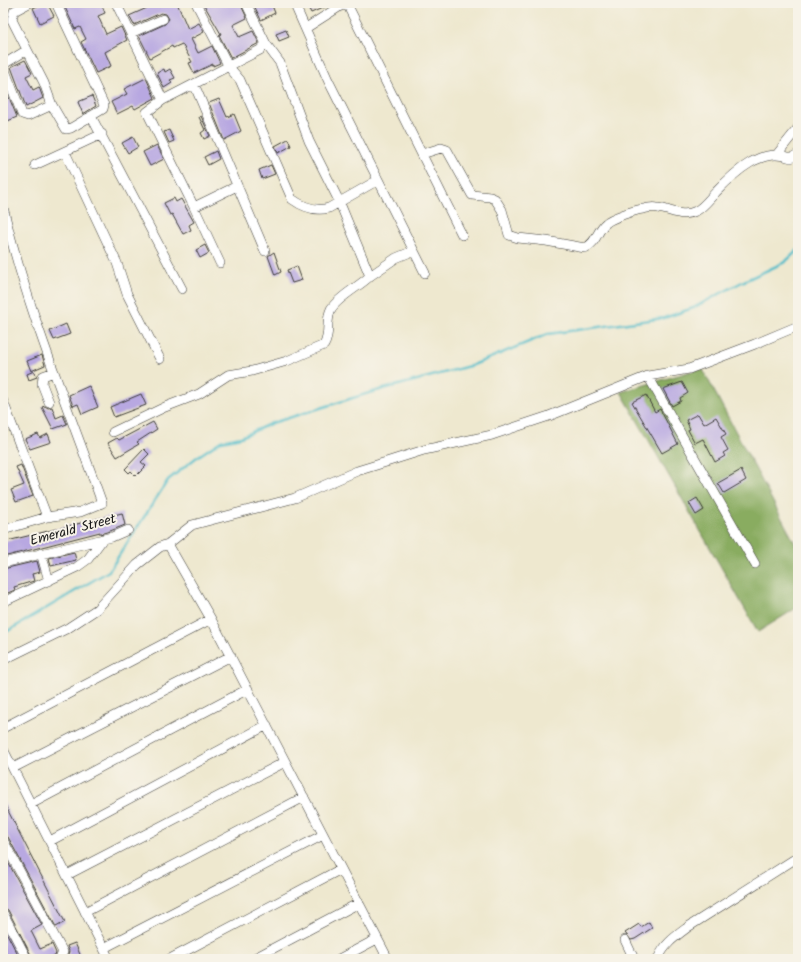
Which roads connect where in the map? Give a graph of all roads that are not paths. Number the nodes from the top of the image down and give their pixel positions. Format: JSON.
{"nodes":[{"id":1,"x":29,"y":3,"type":"edge"},
{"id":2,"x":56,"y":3,"type":"edge"},
{"id":3,"x":116,"y":3,"type":"edge"},
{"id":4,"x":196,"y":3,"type":"edge"},
{"id":5,"x":246,"y":3,"type":"edge"},
{"id":6,"x":294,"y":3,"type":"edge"},
{"id":7,"x":328,"y":3,"type":"edge"},
{"id":8,"x":314,"y":16,"type":"dead end"},
{"id":9,"x":163,"y":18,"type":"dead end"},
{"id":10,"x":306,"y":28,"type":"junction"},
{"id":11,"x":131,"y":33,"type":"junction"},
{"id":12,"x":266,"y":44,"type":"junction"},
{"id":13,"x":27,"y":50,"type":"junction"},
{"id":14,"x":229,"y":67,"type":"junction"},
{"id":15,"x":194,"y":84,"type":"junction"},
{"id":16,"x":163,"y":100,"type":"junction"},
{"id":17,"x":52,"y":105,"type":"junction"},
{"id":18,"x":91,"y":116,"type":"junction"},
{"id":19,"x":798,"y":128,"type":"edge"},
{"id":20,"x":102,"y":134,"type":"junction"},
{"id":21,"x":65,"y":152,"type":"junction"},
{"id":22,"x":778,"y":153,"type":"junction"},
{"id":23,"x":422,"y":154,"type":"junction"},
{"id":24,"x":798,"y":154,"type":"edge"},
{"id":25,"x":35,"y":165,"type":"dead end"},
{"id":26,"x":378,"y":180,"type":"junction"},
{"id":27,"x":237,"y":186,"type":"junction"},
{"id":28,"x":339,"y":201,"type":"junction"},
{"id":29,"x":3,"y":207,"type":"edge"},
{"id":30,"x":194,"y":207,"type":"junction"},
{"id":31,"x":462,"y":235,"type":"dead end"},
{"id":32,"x":265,"y":250,"type":"dead end"},
{"id":33,"x":413,"y":251,"type":"junction"},
{"id":34,"x":220,"y":263,"type":"dead end"},
{"id":35,"x":426,"y":273,"type":"dead end"},
{"id":36,"x":370,"y":276,"type":"junction"},
{"id":37,"x":182,"y":289,"type":"dead end"},
{"id":38,"x":798,"y":326,"type":"edge"},
{"id":39,"x":160,"y":359,"type":"dead end"},
{"id":40,"x":54,"y":372,"type":"junction"},
{"id":41,"x":648,"y":376,"type":"junction"},
{"id":42,"x":3,"y":401,"type":"edge"},
{"id":43,"x":49,"y":402,"type":"dead end"},
{"id":44,"x":113,"y":432,"type":"dead end"},
{"id":45,"x":47,"y":517,"type":"junction"},
{"id":46,"x":3,"y":530,"type":"edge"},
{"id":47,"x":128,"y":530,"type":"dead end"},
{"id":48,"x":102,"y":540,"type":"junction"},
{"id":49,"x":168,"y":544,"type":"junction"},
{"id":50,"x":41,"y":553,"type":"junction"},
{"id":51,"x":3,"y":563,"type":"edge"},
{"id":52,"x":755,"y":564,"type":"dead end"},
{"id":53,"x":49,"y":581,"type":"junction"},
{"id":54,"x":3,"y":602,"type":"edge"},
{"id":55,"x":212,"y":619,"type":"junction"},
{"id":56,"x":231,"y":656,"type":"junction"},
{"id":57,"x":3,"y":660,"type":"edge"},
{"id":58,"x":248,"y":689,"type":"junction"},
{"id":59,"x":267,"y":726,"type":"junction"},
{"id":60,"x":3,"y":728,"type":"edge"},
{"id":61,"x":3,"y":749,"type":"edge"},
{"id":62,"x":285,"y":762,"type":"junction"},
{"id":63,"x":13,"y":768,"type":"junction"},
{"id":64,"x":304,"y":797,"type":"junction"},
{"id":65,"x":31,"y":804,"type":"junction"},
{"id":66,"x":323,"y":835,"type":"junction"},
{"id":67,"x":3,"y":840,"type":"edge"},
{"id":68,"x":50,"y":841,"type":"junction"},
{"id":69,"x":798,"y":857,"type":"edge"},
{"id":70,"x":341,"y":869,"type":"junction"},
{"id":71,"x":67,"y":876,"type":"junction"},
{"id":72,"x":359,"y":903,"type":"junction"},
{"id":73,"x":3,"y":912,"type":"edge"},
{"id":74,"x":86,"y":912,"type":"junction"},
{"id":75,"x":377,"y":939,"type":"junction"},
{"id":76,"x":625,"y":940,"type":"dead end"},
{"id":77,"x":104,"y":948,"type":"junction"},
{"id":78,"x":27,"y":959,"type":"edge"},
{"id":79,"x":60,"y":959,"type":"edge"},
{"id":80,"x":110,"y":959,"type":"edge"},
{"id":81,"x":170,"y":959,"type":"edge"},
{"id":82,"x":253,"y":959,"type":"edge"},
{"id":83,"x":339,"y":959,"type":"edge"},
{"id":84,"x":388,"y":959,"type":"edge"},
{"id":85,"x":634,"y":959,"type":"edge"},
{"id":86,"x":658,"y":959,"type":"edge"}],
"edges":[{"from":1,"to":13,"type":"street"},
{"from":2,"to":18,"type":"street"},
{"from":3,"to":11,"type":"street"},
{"from":4,"to":14,"type":"street"},
{"from":5,"to":12,"type":"street"},
{"from":6,"to":10,"type":"street"},
{"from":7,"to":8,"type":"street"},
{"from":9,"to":11,"type":"street"},
{"from":10,"to":23,"type":"street"},
{"from":10,"to":26,"type":"street"},
{"from":11,"to":16,"type":"street"},
{"from":12,"to":14,"type":"street"},
{"from":12,"to":28,"type":"street"},
{"from":13,"to":17,"type":"street"},
{"from":13,"to":17,"type":"street"},
{"from":14,"to":15,"type":"street"},
{"from":14,"to":28,"type":"street"},
{"from":15,"to":16,"type":"street"},
{"from":15,"to":27,"type":"street"},
{"from":16,"to":30,"type":"street"},
{"from":17,"to":18,"type":"street"},
{"from":18,"to":20,"type":"street"},
{"from":19,"to":22,"type":"street"},
{"from":20,"to":21,"type":"street"},
{"from":20,"to":37,"type":"street"},
{"from":21,"to":25,"type":"street"},
{"from":21,"to":39,"type":"street"},
{"from":22,"to":23,"type":"street"},
{"from":22,"to":24,"type":"street"},
{"from":23,"to":31,"type":"street"},
{"from":26,"to":28,"type":"street"},
{"from":26,"to":33,"type":"street"},
{"from":27,"to":30,"type":"street"},
{"from":27,"to":32,"type":"street"},
{"from":28,"to":36,"type":"street"},
{"from":29,"to":40,"type":"street"},
{"from":30,"to":34,"type":"street"},
{"from":33,"to":35,"type":"street"},
{"from":33,"to":36,"type":"street"},
{"from":36,"to":44,"type":"street"},
{"from":38,"to":41,"type":"street"},
{"from":40,"to":43,"type":"street"},
{"from":40,"to":45,"type":"street"},
{"from":41,"to":49,"type":"street"},
{"from":41,"to":52,"type":"street"},
{"from":42,"to":45,"type":"street"},
{"from":45,"to":46,"type":"street"},
{"from":47,"to":48,"type":"street","name":"Emerald Street"},
{"from":48,"to":50,"type":"street","name":"Emerald Street"},
{"from":48,"to":53,"type":"street"},
{"from":49,"to":55,"type":"street"},
{"from":49,"to":57,"type":"street"},
{"from":50,"to":51,"type":"street","name":"Emerald Street"},
{"from":50,"to":53,"type":"street"},
{"from":53,"to":54,"type":"street"},
{"from":55,"to":56,"type":"street"},
{"from":55,"to":60,"type":"street"},
{"from":56,"to":58,"type":"street"},
{"from":56,"to":63,"type":"street"},
{"from":58,"to":59,"type":"street"},
{"from":58,"to":65,"type":"street"},
{"from":59,"to":62,"type":"street"},
{"from":59,"to":68,"type":"street"},
{"from":61,"to":63,"type":"street"},
{"from":62,"to":64,"type":"street"},
{"from":62,"to":71,"type":"street"},
{"from":63,"to":65,"type":"street"},
{"from":64,"to":66,"type":"street"},
{"from":64,"to":74,"type":"street"},
{"from":65,"to":68,"type":"street"},
{"from":66,"to":70,"type":"street"},
{"from":66,"to":77,"type":"street"},
{"from":67,"to":79,"type":"street"},
{"from":68,"to":71,"type":"street"},
{"from":69,"to":86,"type":"street"},
{"from":70,"to":72,"type":"street"},
{"from":70,"to":81,"type":"street"},
{"from":71,"to":74,"type":"street"},
{"from":72,"to":75,"type":"street"},
{"from":72,"to":82,"type":"street"},
{"from":73,"to":78,"type":"street"},
{"from":74,"to":77,"type":"street"},
{"from":75,"to":83,"type":"street"},
{"from":75,"to":84,"type":"street"},
{"from":76,"to":85,"type":"street"},
{"from":77,"to":80,"type":"street"}]}
